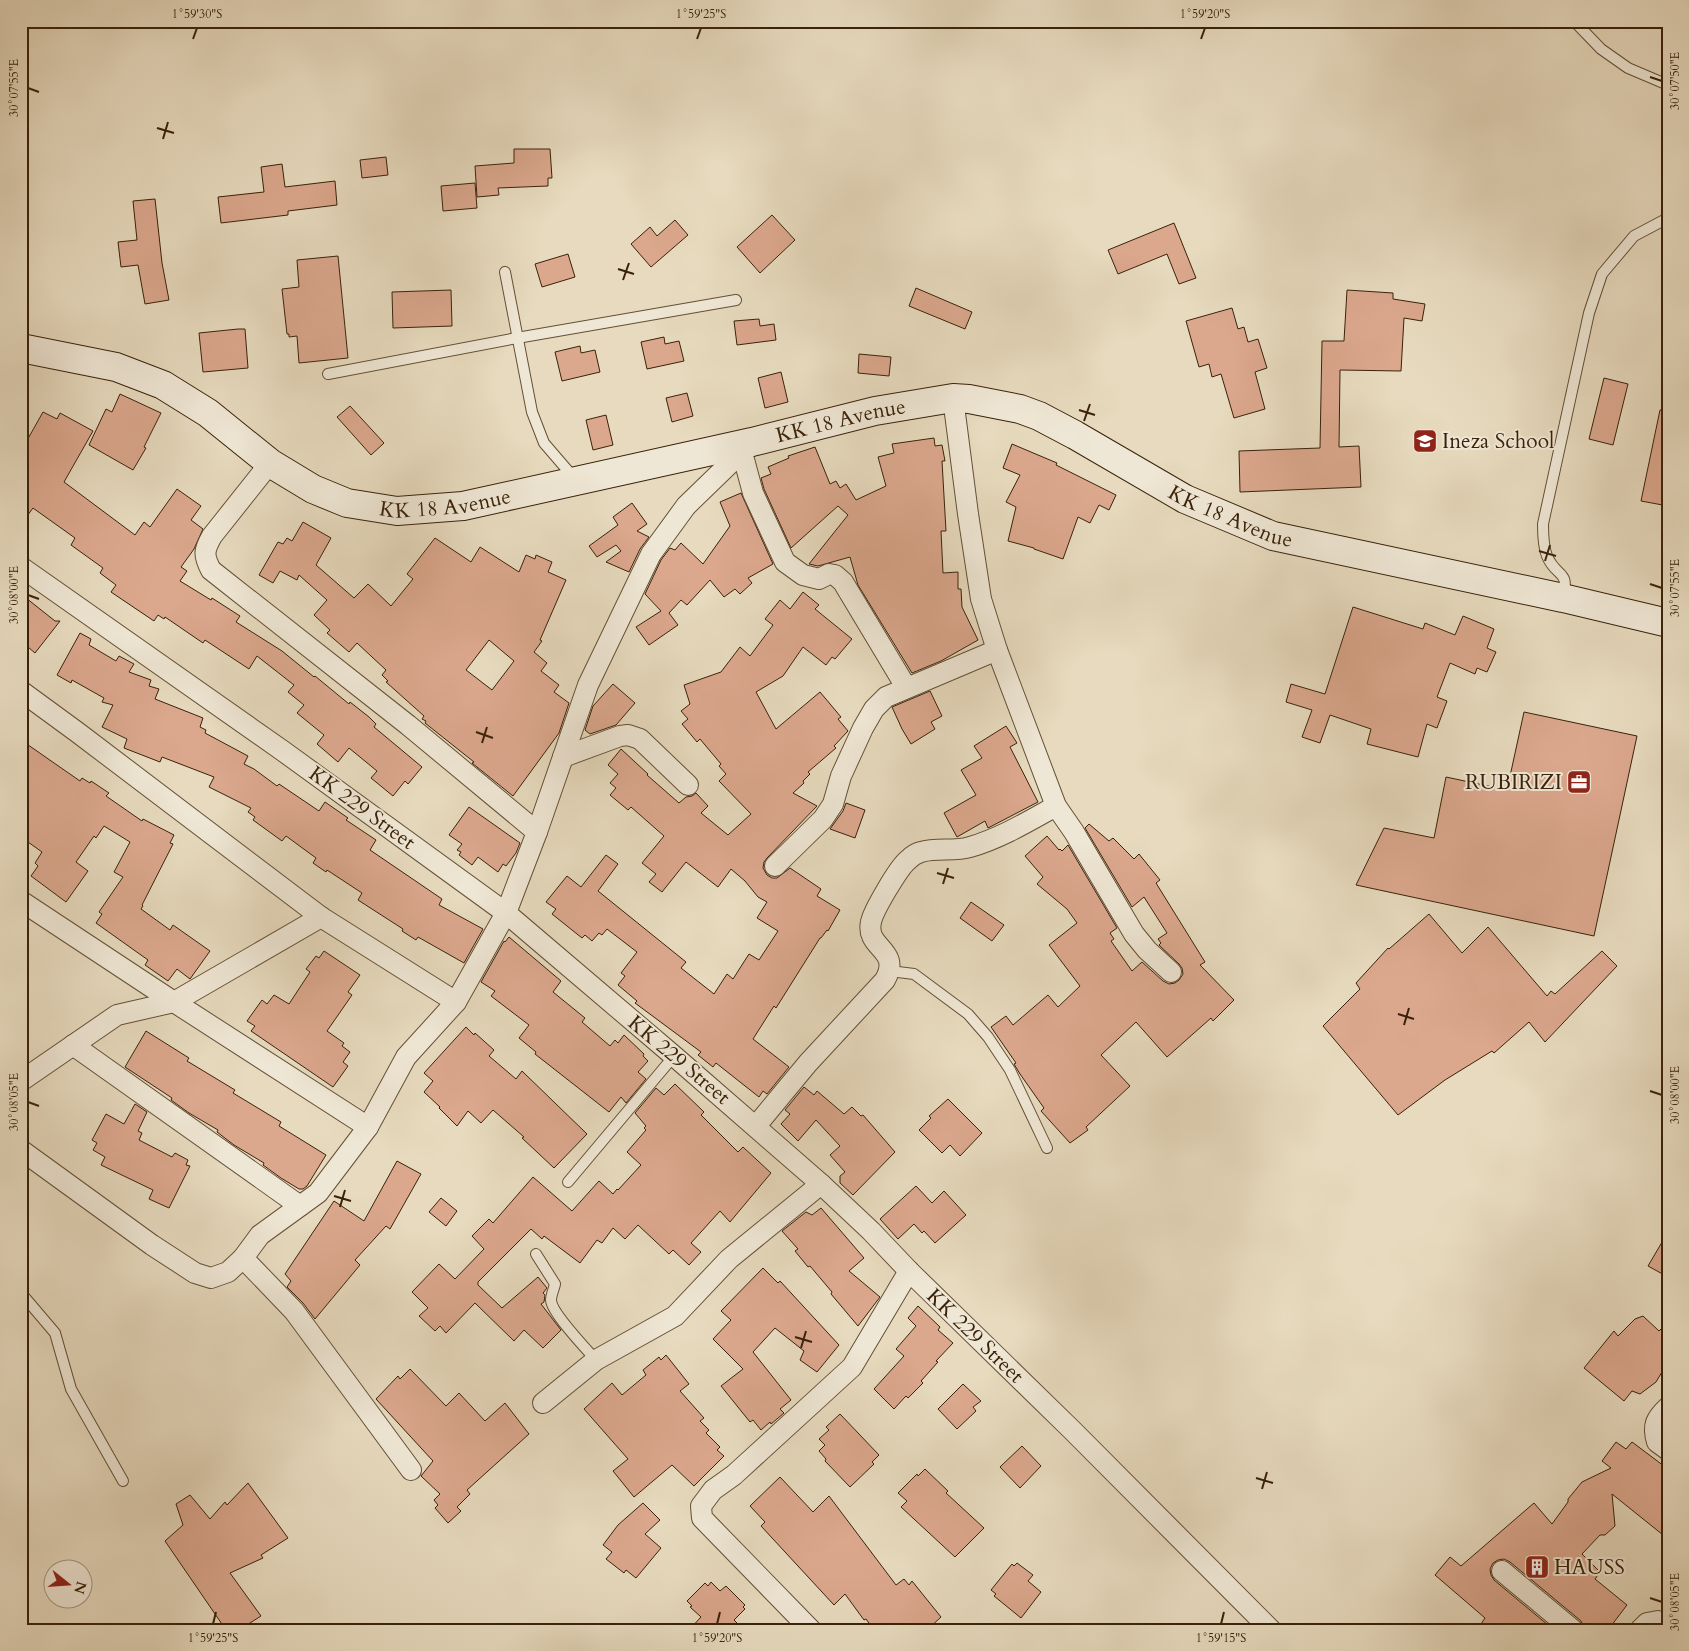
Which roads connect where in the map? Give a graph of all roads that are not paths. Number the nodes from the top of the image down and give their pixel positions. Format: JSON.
{"nodes":[{"id":1,"x":1574,"y":21,"type":"edge"},
{"id":2,"x":1668,"y":85,"type":"edge"},
{"id":3,"x":1668,"y":218,"type":"edge"},
{"id":4,"x":505,"y":272,"type":"dead end"},
{"id":5,"x":736,"y":300,"type":"dead end"},
{"id":6,"x":517,"y":338,"type":"junction"},
{"id":7,"x":21,"y":348,"type":"edge"},
{"id":8,"x":328,"y":374,"type":"dead end"},
{"id":9,"x":952,"y":398,"type":"junction"},
{"id":10,"x":747,"y":447,"type":"junction"},
{"id":11,"x":270,"y":463,"type":"junction"},
{"id":12,"x":576,"y":480,"type":"junction"},
{"id":13,"x":21,"y":567,"type":"edge"},
{"id":14,"x":1563,"y":598,"type":"junction"},
{"id":15,"x":1668,"y":623,"type":"edge"},
{"id":16,"x":997,"y":650,"type":"junction"},
{"id":17,"x":906,"y":687,"type":"junction"},
{"id":18,"x":21,"y":691,"type":"edge"},
{"id":19,"x":563,"y":757,"type":"junction"},
{"id":20,"x":688,"y":785,"type":"dead end"},
{"id":21,"x":1056,"y":806,"type":"junction"},
{"id":22,"x":537,"y":832,"type":"junction"},
{"id":23,"x":775,"y":866,"type":"dead end"},
{"id":24,"x":21,"y":901,"type":"edge"},
{"id":25,"x":506,"y":913,"type":"junction"},
{"id":26,"x":321,"y":918,"type":"junction"},
{"id":27,"x":890,"y":971,"type":"junction"},
{"id":28,"x":1171,"y":972,"type":"dead end"},
{"id":29,"x":174,"y":1002,"type":"junction"},
{"id":30,"x":456,"y":1002,"type":"junction"},
{"id":31,"x":73,"y":1045,"type":"junction"},
{"id":32,"x":674,"y":1056,"type":"junction"},
{"id":33,"x":21,"y":1081,"type":"edge"},
{"id":34,"x":368,"y":1126,"type":"junction"},
{"id":35,"x":756,"y":1126,"type":"junction"},
{"id":36,"x":1047,"y":1148,"type":"dead end"},
{"id":37,"x":21,"y":1150,"type":"edge"},
{"id":38,"x":568,"y":1182,"type":"dead end"},
{"id":39,"x":821,"y":1184,"type":"junction"},
{"id":40,"x":300,"y":1206,"type":"junction"},
{"id":41,"x":536,"y":1254,"type":"dead end"},
{"id":42,"x":243,"y":1258,"type":"junction"},
{"id":43,"x":909,"y":1271,"type":"junction"},
{"id":44,"x":21,"y":1293,"type":"edge"},
{"id":45,"x":596,"y":1360,"type":"junction"},
{"id":46,"x":543,"y":1404,"type":"dead end"},
{"id":47,"x":1668,"y":1407,"type":"edge"},
{"id":48,"x":1668,"y":1450,"type":"edge"},
{"id":49,"x":411,"y":1470,"type":"dead end"},
{"id":50,"x":123,"y":1481,"type":"dead end"},
{"id":51,"x":1502,"y":1571,"type":"dead end"},
{"id":52,"x":1668,"y":1624,"type":"edge"},
{"id":53,"x":812,"y":1630,"type":"edge"},
{"id":54,"x":1271,"y":1630,"type":"edge"},
{"id":55,"x":1573,"y":1630,"type":"edge"},
{"id":56,"x":1640,"y":1630,"type":"edge"}],
"edges":[{"from":1,"to":2,"type":"lane"},
{"from":3,"to":14,"type":"lane"},
{"from":4,"to":6,"type":"lane"},
{"from":5,"to":6,"type":"lane"},
{"from":6,"to":8,"type":"lane"},
{"from":6,"to":12,"type":"lane"},
{"from":7,"to":11,"type":"main road","name":"KK 18 Avenue"},
{"from":9,"to":10,"type":"main road","name":"KK 18 Avenue"},
{"from":9,"to":14,"type":"main road","name":"KK 18 Avenue"},
{"from":9,"to":16,"type":"street"},
{"from":10,"to":12,"type":"main road","name":"KK 18 Avenue"},
{"from":10,"to":17,"type":"street"},
{"from":10,"to":19,"type":"street"},
{"from":11,"to":12,"type":"main road","name":"KK 18 Avenue"},
{"from":11,"to":22,"type":"street"},
{"from":13,"to":25,"type":"street","name":"KK 229 Street"},
{"from":14,"to":15,"type":"main road","name":"KK 18 Avenue"},
{"from":16,"to":17,"type":"street"},
{"from":16,"to":21,"type":"street"},
{"from":17,"to":23,"type":"street"},
{"from":18,"to":26,"type":"street"},
{"from":19,"to":20,"type":"street"},
{"from":19,"to":22,"type":"street"},
{"from":21,"to":27,"type":"street"},
{"from":21,"to":28,"type":"street"},
{"from":22,"to":25,"type":"street"},
{"from":24,"to":29,"type":"street"},
{"from":25,"to":30,"type":"street"},
{"from":25,"to":32,"type":"street","name":"KK 229 Street"},
{"from":26,"to":29,"type":"street"},
{"from":26,"to":30,"type":"street"},
{"from":27,"to":35,"type":"street"},
{"from":27,"to":36,"type":"lane"},
{"from":29,"to":31,"type":"street"},
{"from":29,"to":34,"type":"street"},
{"from":30,"to":34,"type":"street"},
{"from":31,"to":33,"type":"street"},
{"from":31,"to":40,"type":"street"},
{"from":32,"to":35,"type":"street","name":"KK 229 Street"},
{"from":32,"to":38,"type":"lane"},
{"from":34,"to":40,"type":"street"},
{"from":35,"to":39,"type":"street","name":"KK 229 Street"},
{"from":37,"to":42,"type":"street"},
{"from":39,"to":43,"type":"street","name":"KK 229 Street"},
{"from":39,"to":45,"type":"street"},
{"from":40,"to":42,"type":"street"},
{"from":41,"to":45,"type":"lane"},
{"from":42,"to":49,"type":"street"},
{"from":43,"to":53,"type":"street"},
{"from":43,"to":54,"type":"street","name":"KK 229 Street"},
{"from":44,"to":50,"type":"lane"},
{"from":45,"to":46,"type":"street"},
{"from":47,"to":48,"type":"street"},
{"from":51,"to":55,"type":"street"},
{"from":52,"to":56,"type":"street"}]}
